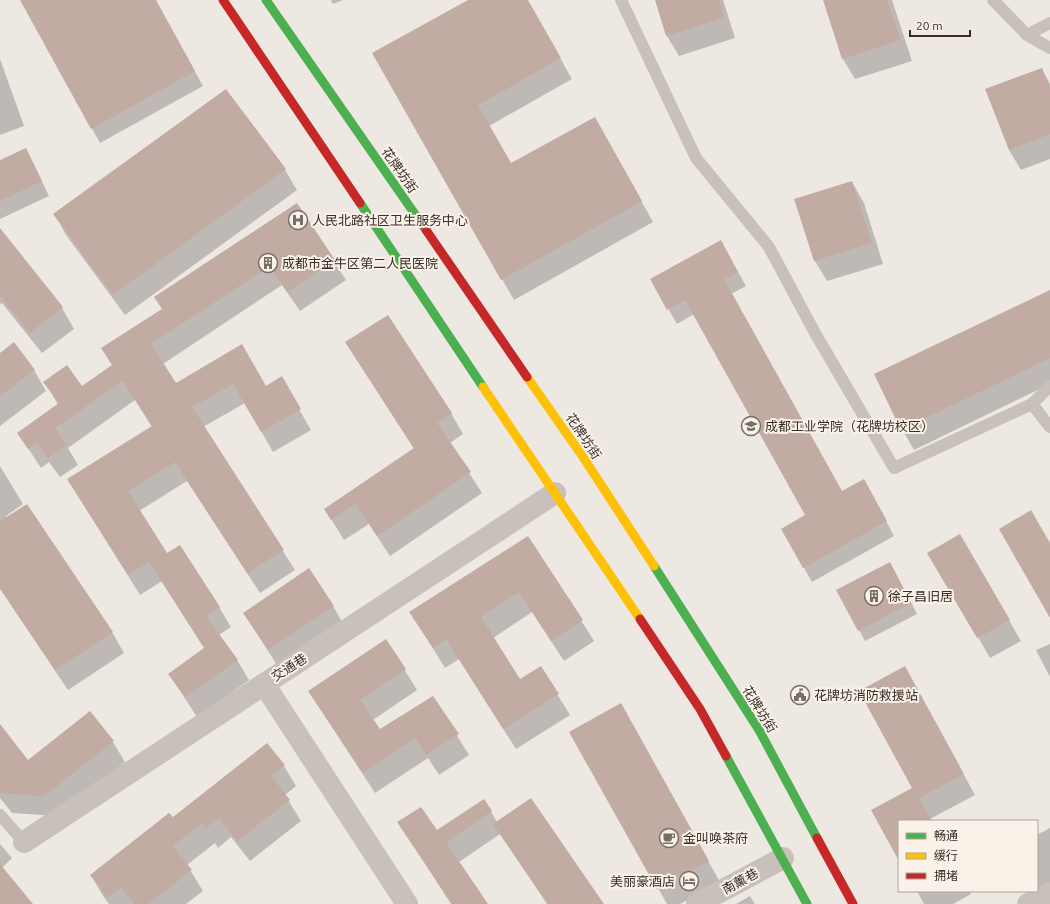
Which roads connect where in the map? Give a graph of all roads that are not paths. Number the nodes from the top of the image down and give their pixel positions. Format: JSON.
{"nodes":[{"id":1,"x":223,"y":0,"type":"edge"},
{"id":2,"x":266,"y":0,"type":"edge"},
{"id":3,"x":621,"y":0,"type":"edge"},
{"id":4,"x":993,"y":0,"type":"edge"},
{"id":5,"x":1050,"y":23,"type":"edge"},
{"id":6,"x":1027,"y":35,"type":"junction"},
{"id":7,"x":1050,"y":48,"type":"edge"},
{"id":8,"x":1050,"y":386,"type":"edge"},
{"id":9,"x":1032,"y":404,"type":"junction"},
{"id":10,"x":1050,"y":427,"type":"edge"},
{"id":11,"x":555,"y":493,"type":"junction"},
{"id":12,"x":264,"y":684,"type":"junction"},
{"id":13,"x":0,"y":815,"type":"edge"},
{"id":14,"x":24,"y":842,"type":"joint"},
{"id":15,"x":783,"y":858,"type":"junction"},
{"id":16,"x":1050,"y":893,"type":"edge"},
{"id":17,"x":407,"y":904,"type":"edge"},
{"id":18,"x":697,"y":904,"type":"edge"},
{"id":19,"x":807,"y":904,"type":"edge"},
{"id":20,"x":853,"y":904,"type":"edge"},
{"id":21,"x":1028,"y":904,"type":"edge"}],
"edges":[{"from":1,"to":11,"type":"main road"},
{"from":2,"to":20,"type":"main road","name":"花牌坊街"},
{"from":3,"to":9,"type":"lane"},
{"from":4,"to":6,"type":"lane"},
{"from":5,"to":6,"type":"lane"},
{"from":6,"to":7,"type":"lane"},
{"from":8,"to":9,"type":"lane"},
{"from":9,"to":10,"type":"lane"},
{"from":11,"to":12,"type":"street","name":"交通巷"},
{"from":11,"to":15,"type":"main road"},
{"from":12,"to":14,"type":"street","name":"交通巷"},
{"from":12,"to":17,"type":"street"},
{"from":13,"to":14,"type":"lane"},
{"from":15,"to":18,"type":"street","name":"南薰巷"},
{"from":15,"to":19,"type":"main road"},
{"from":16,"to":21,"type":"street"}]}
